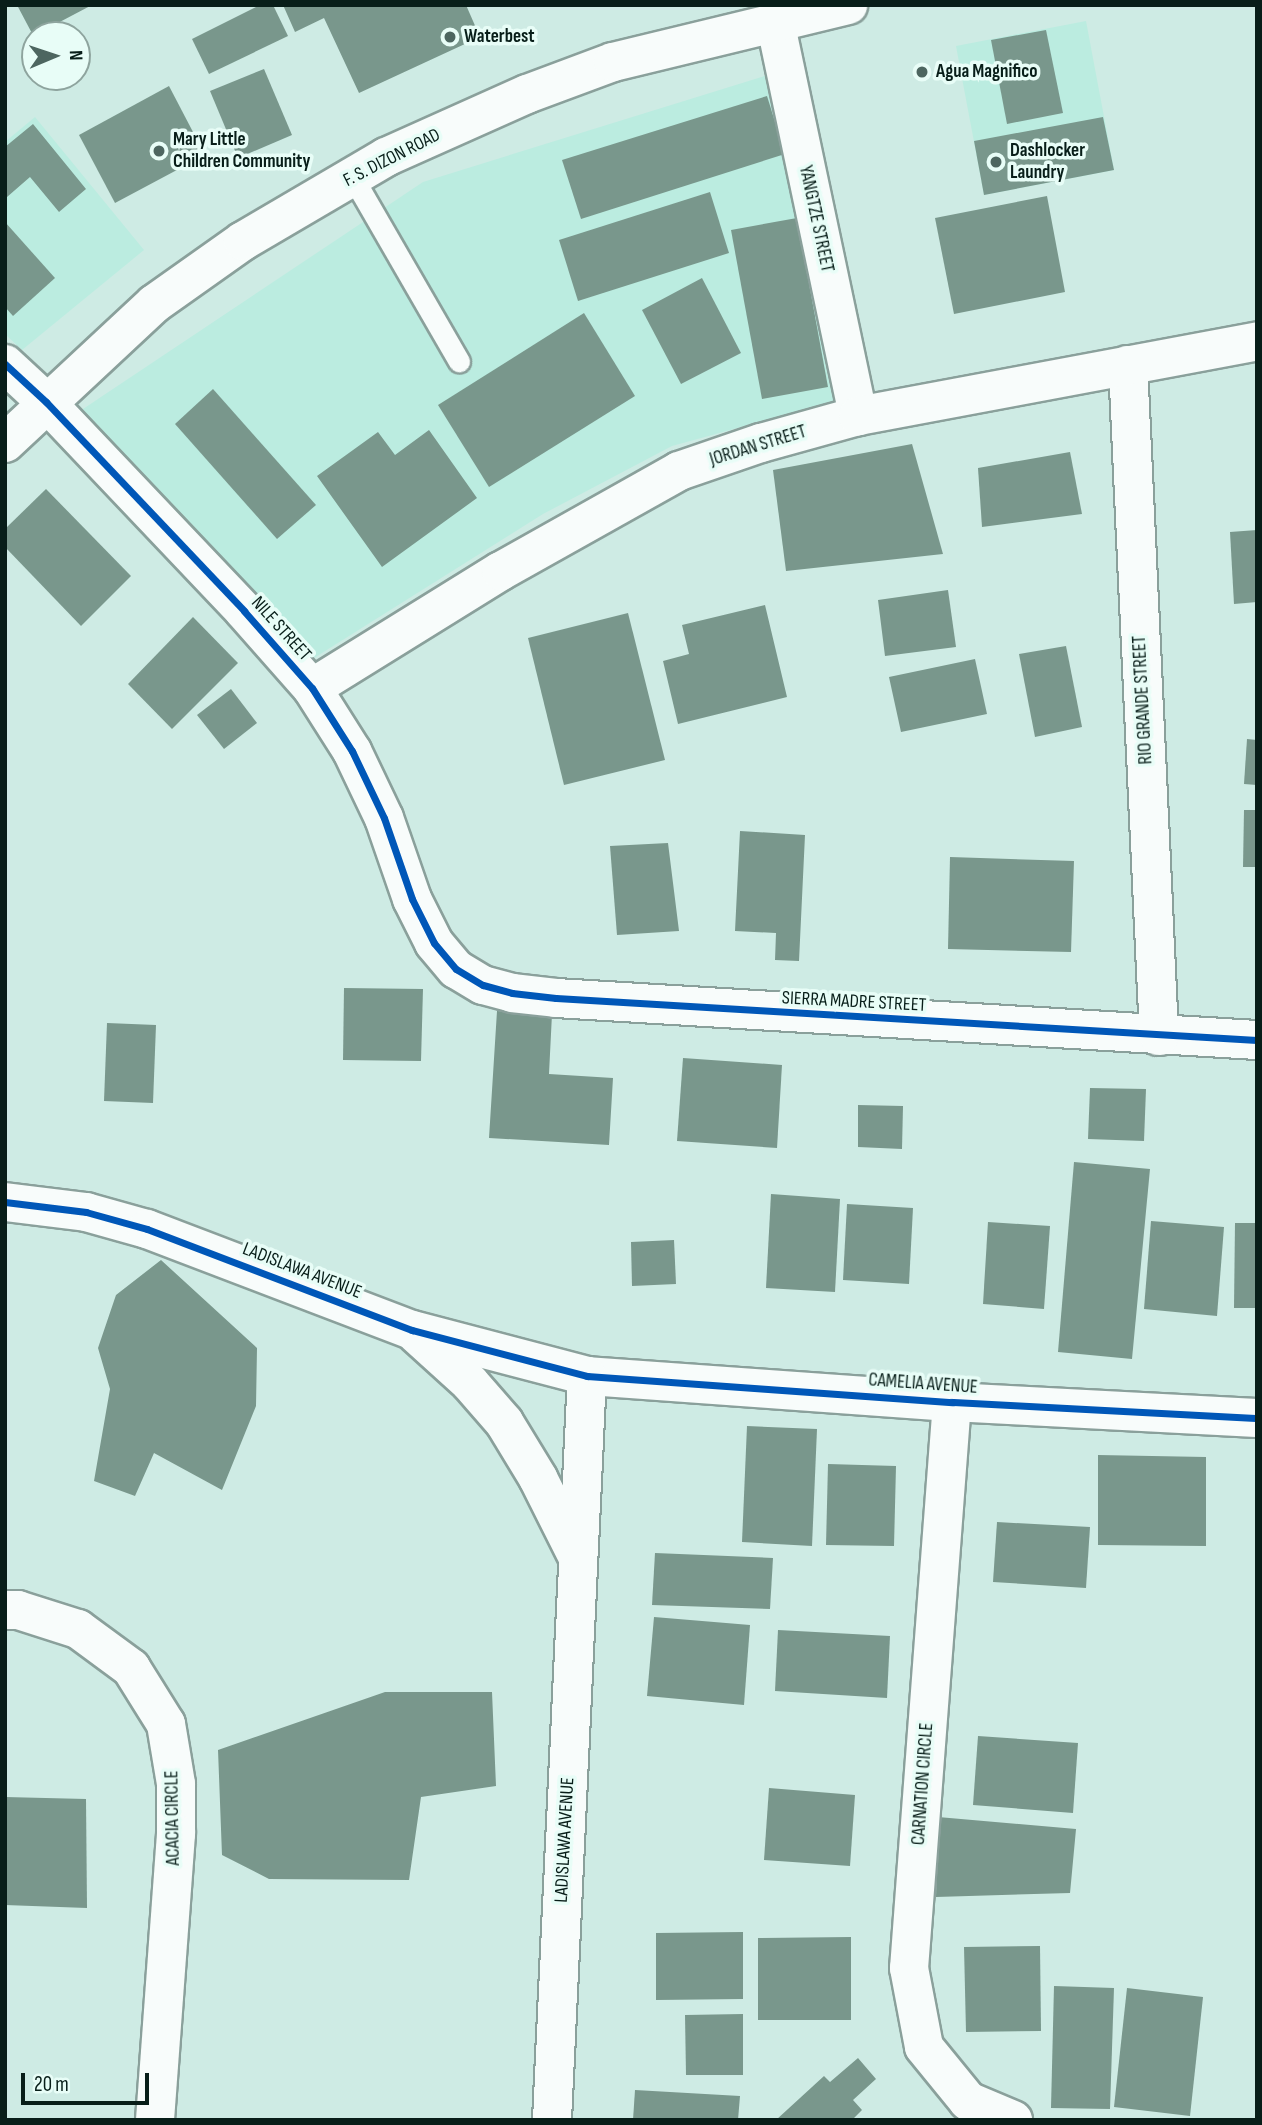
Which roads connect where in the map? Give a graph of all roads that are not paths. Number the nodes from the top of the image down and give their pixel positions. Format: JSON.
{"nodes":[{"id":1,"x":848,"y":5,"type":"edge"},
{"id":2,"x":775,"y":21,"type":"junction"},
{"id":3,"x":352,"y":176,"type":"junction"},
{"id":4,"x":1257,"y":341,"type":"edge"},
{"id":5,"x":459,"y":361,"type":"dead end"},
{"id":6,"x":5,"y":364,"type":"edge"},
{"id":7,"x":1128,"y":365,"type":"junction"},
{"id":8,"x":46,"y":402,"type":"junction"},
{"id":9,"x":858,"y":416,"type":"junction"},
{"id":10,"x":5,"y":443,"type":"edge"},
{"id":11,"x":312,"y":688,"type":"junction"},
{"id":12,"x":456,"y":969,"type":"joint"},
{"id":13,"x":1159,"y":1035,"type":"junction"},
{"id":14,"x":1257,"y":1041,"type":"edge"},
{"id":15,"x":5,"y":1202,"type":"edge"},
{"id":16,"x":412,"y":1330,"type":"junction"},
{"id":17,"x":587,"y":1376,"type":"junction"},
{"id":18,"x":952,"y":1402,"type":"junction"},
{"id":19,"x":1257,"y":1418,"type":"edge"},
{"id":20,"x":579,"y":1560,"type":"junction"},
{"id":21,"x":5,"y":1610,"type":"edge"},
{"id":22,"x":155,"y":2120,"type":"edge"},
{"id":23,"x":552,"y":2120,"type":"edge"},
{"id":24,"x":1013,"y":2120,"type":"edge"}],
"edges":[{"from":1,"to":2,"type":"street","name":"F. S. DIZON ROAD"},
{"from":2,"to":3,"type":"street","name":"F. S. DIZON ROAD"},
{"from":2,"to":9,"type":"street","name":"YANGTZE STREET"},
{"from":3,"to":5,"type":"lane"},
{"from":3,"to":8,"type":"street","name":"F. S. DIZON ROAD"},
{"from":4,"to":7,"type":"street","name":"JORDAN STREET"},
{"from":6,"to":8,"type":"street","name":"NILE STREET"},
{"from":7,"to":9,"type":"street","name":"JORDAN STREET"},
{"from":7,"to":13,"type":"street","name":"RIO GRANDE STREET"},
{"from":8,"to":10,"type":"street","name":"F. S. DIZON ROAD"},
{"from":8,"to":11,"type":"street","name":"NILE STREET"},
{"from":9,"to":11,"type":"street","name":"JORDAN STREET"},
{"from":11,"to":12,"type":"street","name":"NILE STREET"},
{"from":12,"to":13,"type":"street","name":"SIERRA MADRE STREET"},
{"from":13,"to":14,"type":"street","name":"SIERRA MADRE STREET"},
{"from":15,"to":16,"type":"street","name":"LADISLAWA AVENUE"},
{"from":16,"to":17,"type":"street","name":"LADISLAWA AVENUE"},
{"from":16,"to":20,"type":"street","name":"LADISLAWA AVENUE"},
{"from":17,"to":18,"type":"street","name":"CAMELIA AVENUE"},
{"from":17,"to":20,"type":"street","name":"LADISLAWA AVENUE"},
{"from":18,"to":19,"type":"street","name":"CAMELIA AVENUE"},
{"from":18,"to":24,"type":"street","name":"CARNATION CIRCLE"},
{"from":20,"to":23,"type":"street","name":"LADISLAWA AVENUE"},
{"from":21,"to":22,"type":"street","name":"ACACIA CIRCLE"}]}
